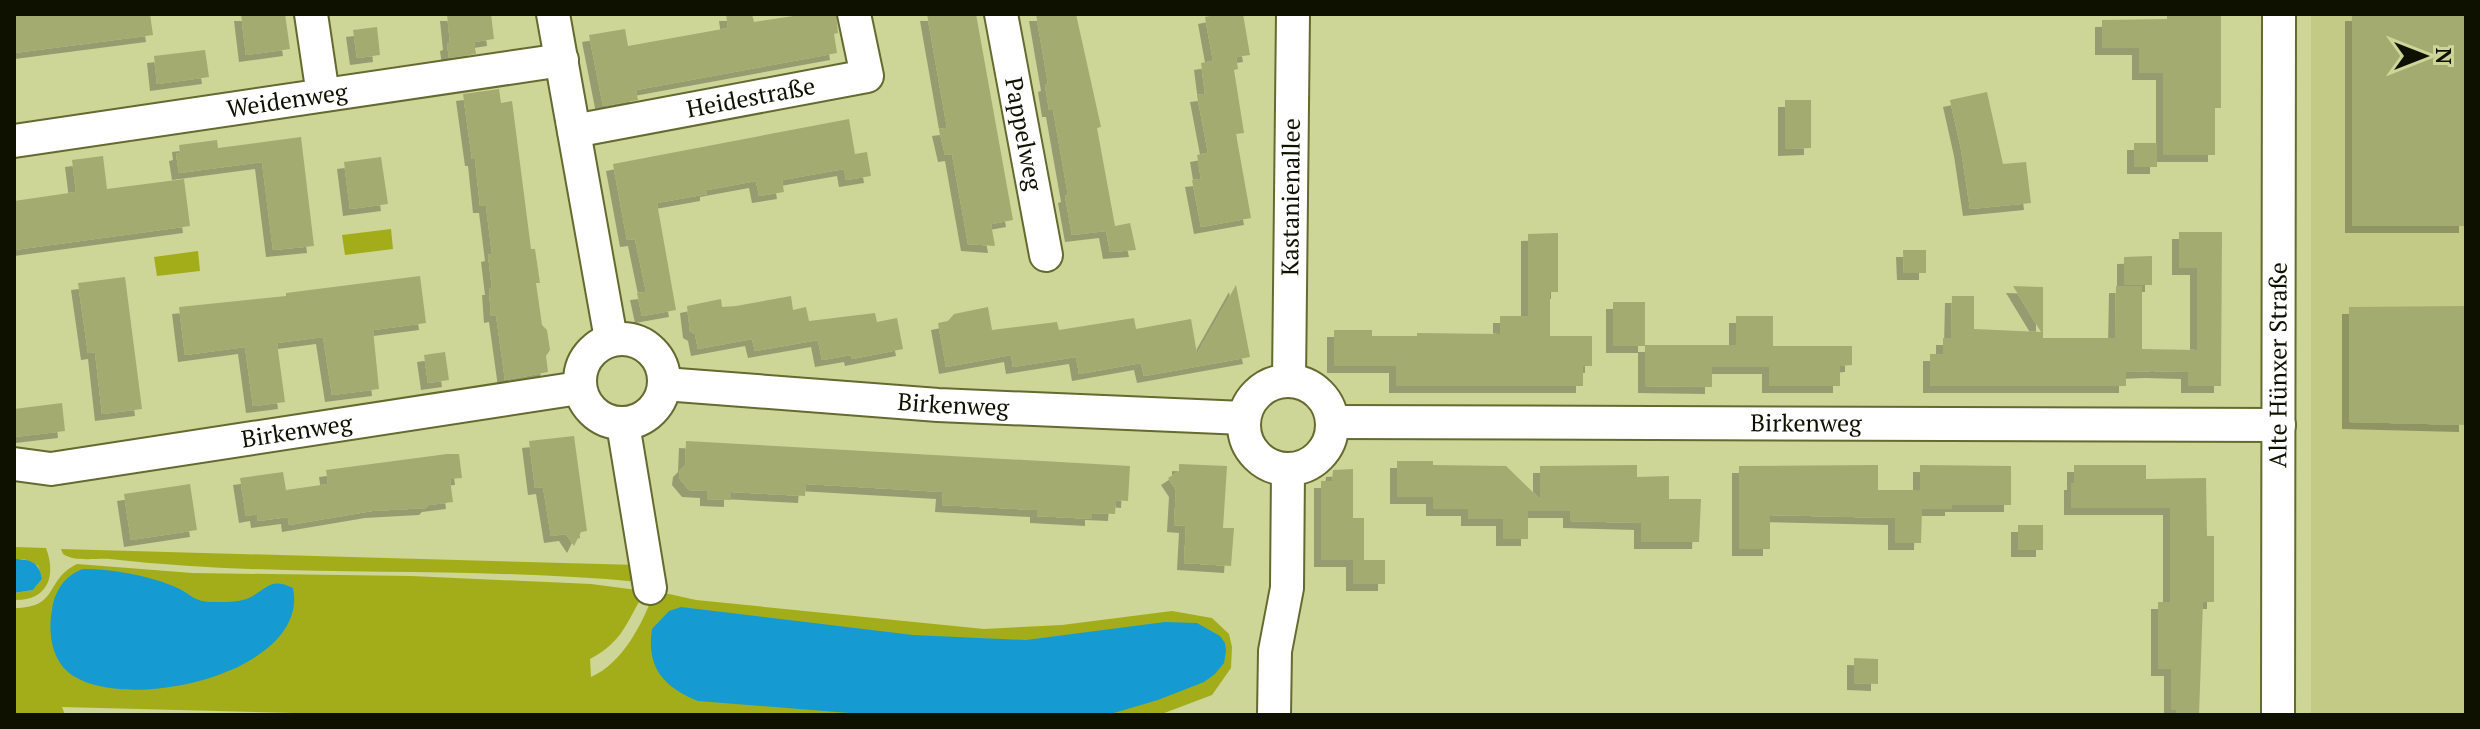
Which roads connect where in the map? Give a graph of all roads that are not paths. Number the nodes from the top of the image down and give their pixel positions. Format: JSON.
{"nodes":[{"id":1,"x":311,"y":14,"type":"edge"},
{"id":2,"x":553,"y":14,"type":"edge"},
{"id":3,"x":854,"y":14,"type":"edge"},
{"id":4,"x":1001,"y":14,"type":"edge"},
{"id":5,"x":1293,"y":14,"type":"edge"},
{"id":6,"x":2279,"y":14,"type":"edge"},
{"id":7,"x":562,"y":60,"type":"junction"},
{"id":8,"x":323,"y":95,"type":"junction"},
{"id":9,"x":574,"y":131,"type":"junction"},
{"id":10,"x":14,"y":141,"type":"edge"},
{"id":11,"x":1046,"y":255,"type":"dead end"},
{"id":12,"x":611,"y":339,"type":"junction"},
{"id":13,"x":1289,"y":381,"type":"junction"},
{"id":14,"x":664,"y":384,"type":"junction"},
{"id":15,"x":579,"y":388,"type":"junction"},
{"id":16,"x":1244,"y":418,"type":"junction"},
{"id":17,"x":1332,"y":422,"type":"junction"},
{"id":18,"x":623,"y":424,"type":"junction"},
{"id":19,"x":2279,"y":425,"type":"junction"},
{"id":20,"x":14,"y":464,"type":"edge"},
{"id":21,"x":1288,"y":470,"type":"junction"},
{"id":22,"x":650,"y":588,"type":"dead end"},
{"id":23,"x":1274,"y":715,"type":"edge"},
{"id":24,"x":2278,"y":715,"type":"edge"}],
"edges":[{"from":1,"to":8,"type":"street"},
{"from":2,"to":7,"type":"street"},
{"from":3,"to":9,"type":"street","name":"Heidestraße"},
{"from":4,"to":11,"type":"street","name":"Pappelweg"},
{"from":5,"to":13,"type":"street","name":"Kastanienallee"},
{"from":6,"to":19,"type":"street","name":"Alte Hünxer Straße"},
{"from":7,"to":8,"type":"street","name":"Weidenweg"},
{"from":7,"to":9,"type":"street"},
{"from":8,"to":10,"type":"street","name":"Weidenweg"},
{"from":9,"to":12,"type":"street"},
{"from":12,"to":14,"type":"street"},
{"from":12,"to":15,"type":"street"},
{"from":13,"to":16,"type":"street"},
{"from":13,"to":17,"type":"street"},
{"from":14,"to":16,"type":"street","name":"Birkenweg"},
{"from":14,"to":18,"type":"street"},
{"from":15,"to":18,"type":"street"},
{"from":15,"to":20,"type":"street","name":"Birkenweg"},
{"from":16,"to":21,"type":"street"},
{"from":17,"to":19,"type":"street","name":"Birkenweg"},
{"from":17,"to":21,"type":"street"},
{"from":18,"to":22,"type":"street"},
{"from":19,"to":24,"type":"street","name":"Alte Hünxer Straße"},
{"from":21,"to":23,"type":"street"}]}
